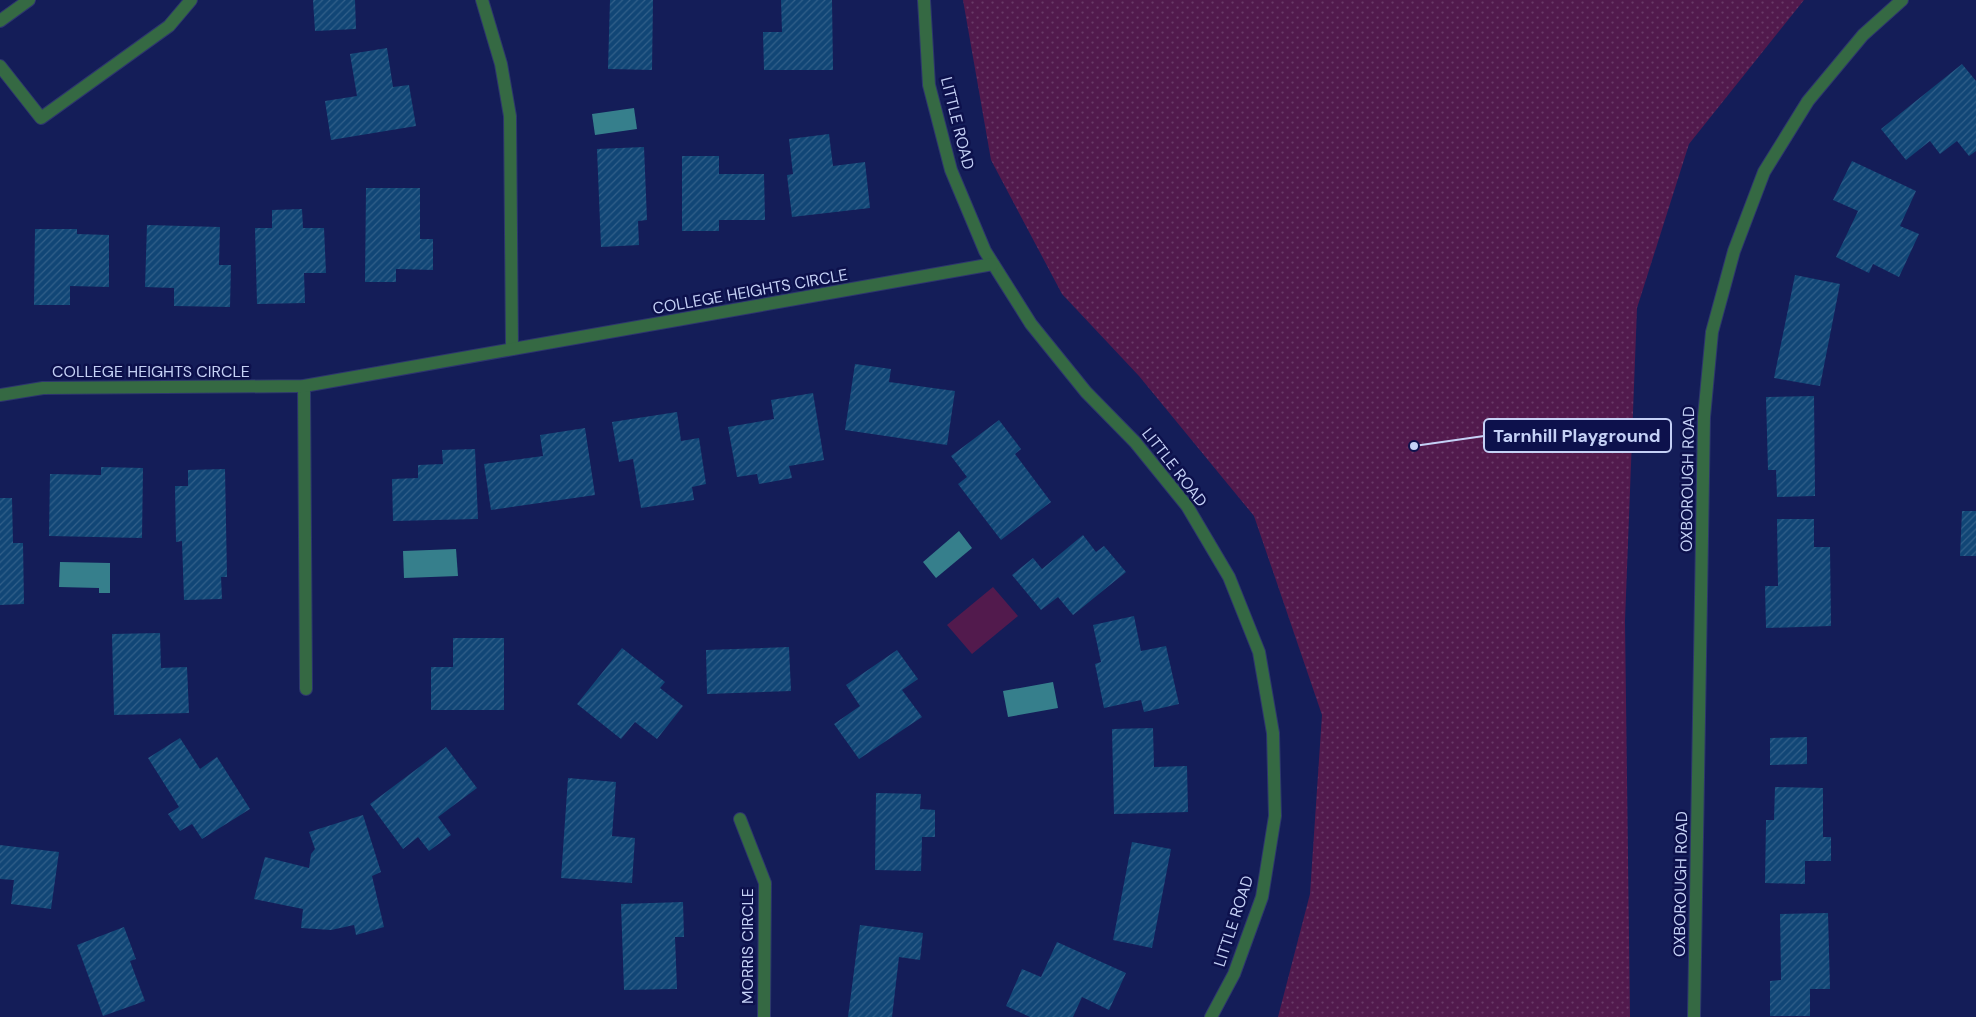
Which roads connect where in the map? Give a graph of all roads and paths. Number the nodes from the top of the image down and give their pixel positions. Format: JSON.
{"nodes":[{"id":1,"x":29,"y":0,"type":"edge"},
{"id":2,"x":191,"y":0,"type":"edge"},
{"id":3,"x":482,"y":0,"type":"edge"},
{"id":4,"x":924,"y":0,"type":"edge"},
{"id":5,"x":1902,"y":0,"type":"edge"},
{"id":6,"x":0,"y":21,"type":"edge"},
{"id":7,"x":0,"y":66,"type":"edge"},
{"id":8,"x":993,"y":264,"type":"junction"},
{"id":9,"x":512,"y":349,"type":"junction"},
{"id":10,"x":304,"y":386,"type":"junction"},
{"id":11,"x":0,"y":395,"type":"edge"},
{"id":12,"x":306,"y":689,"type":"dead end"},
{"id":13,"x":740,"y":819,"type":"dead end"},
{"id":14,"x":764,"y":1017,"type":"edge"},
{"id":15,"x":1211,"y":1017,"type":"edge"},
{"id":16,"x":1694,"y":1017,"type":"edge"}],
"edges":[{"from":1,"to":6,"type":"street"},
{"from":2,"to":7,"type":"street"},
{"from":3,"to":9,"type":"street"},
{"from":4,"to":8,"type":"street","name":"LITTLE ROAD"},
{"from":5,"to":16,"type":"street","name":"OXBOROUGH ROAD"},
{"from":8,"to":9,"type":"street","name":"COLLEGE HEIGHTS CIRCLE"},
{"from":8,"to":15,"type":"street","name":"LITTLE ROAD"},
{"from":9,"to":10,"type":"street","name":"COLLEGE HEIGHTS CIRCLE"},
{"from":10,"to":11,"type":"street","name":"COLLEGE HEIGHTS CIRCLE"},
{"from":10,"to":12,"type":"street"},
{"from":13,"to":14,"type":"street","name":"MORRIS CIRCLE"}]}
